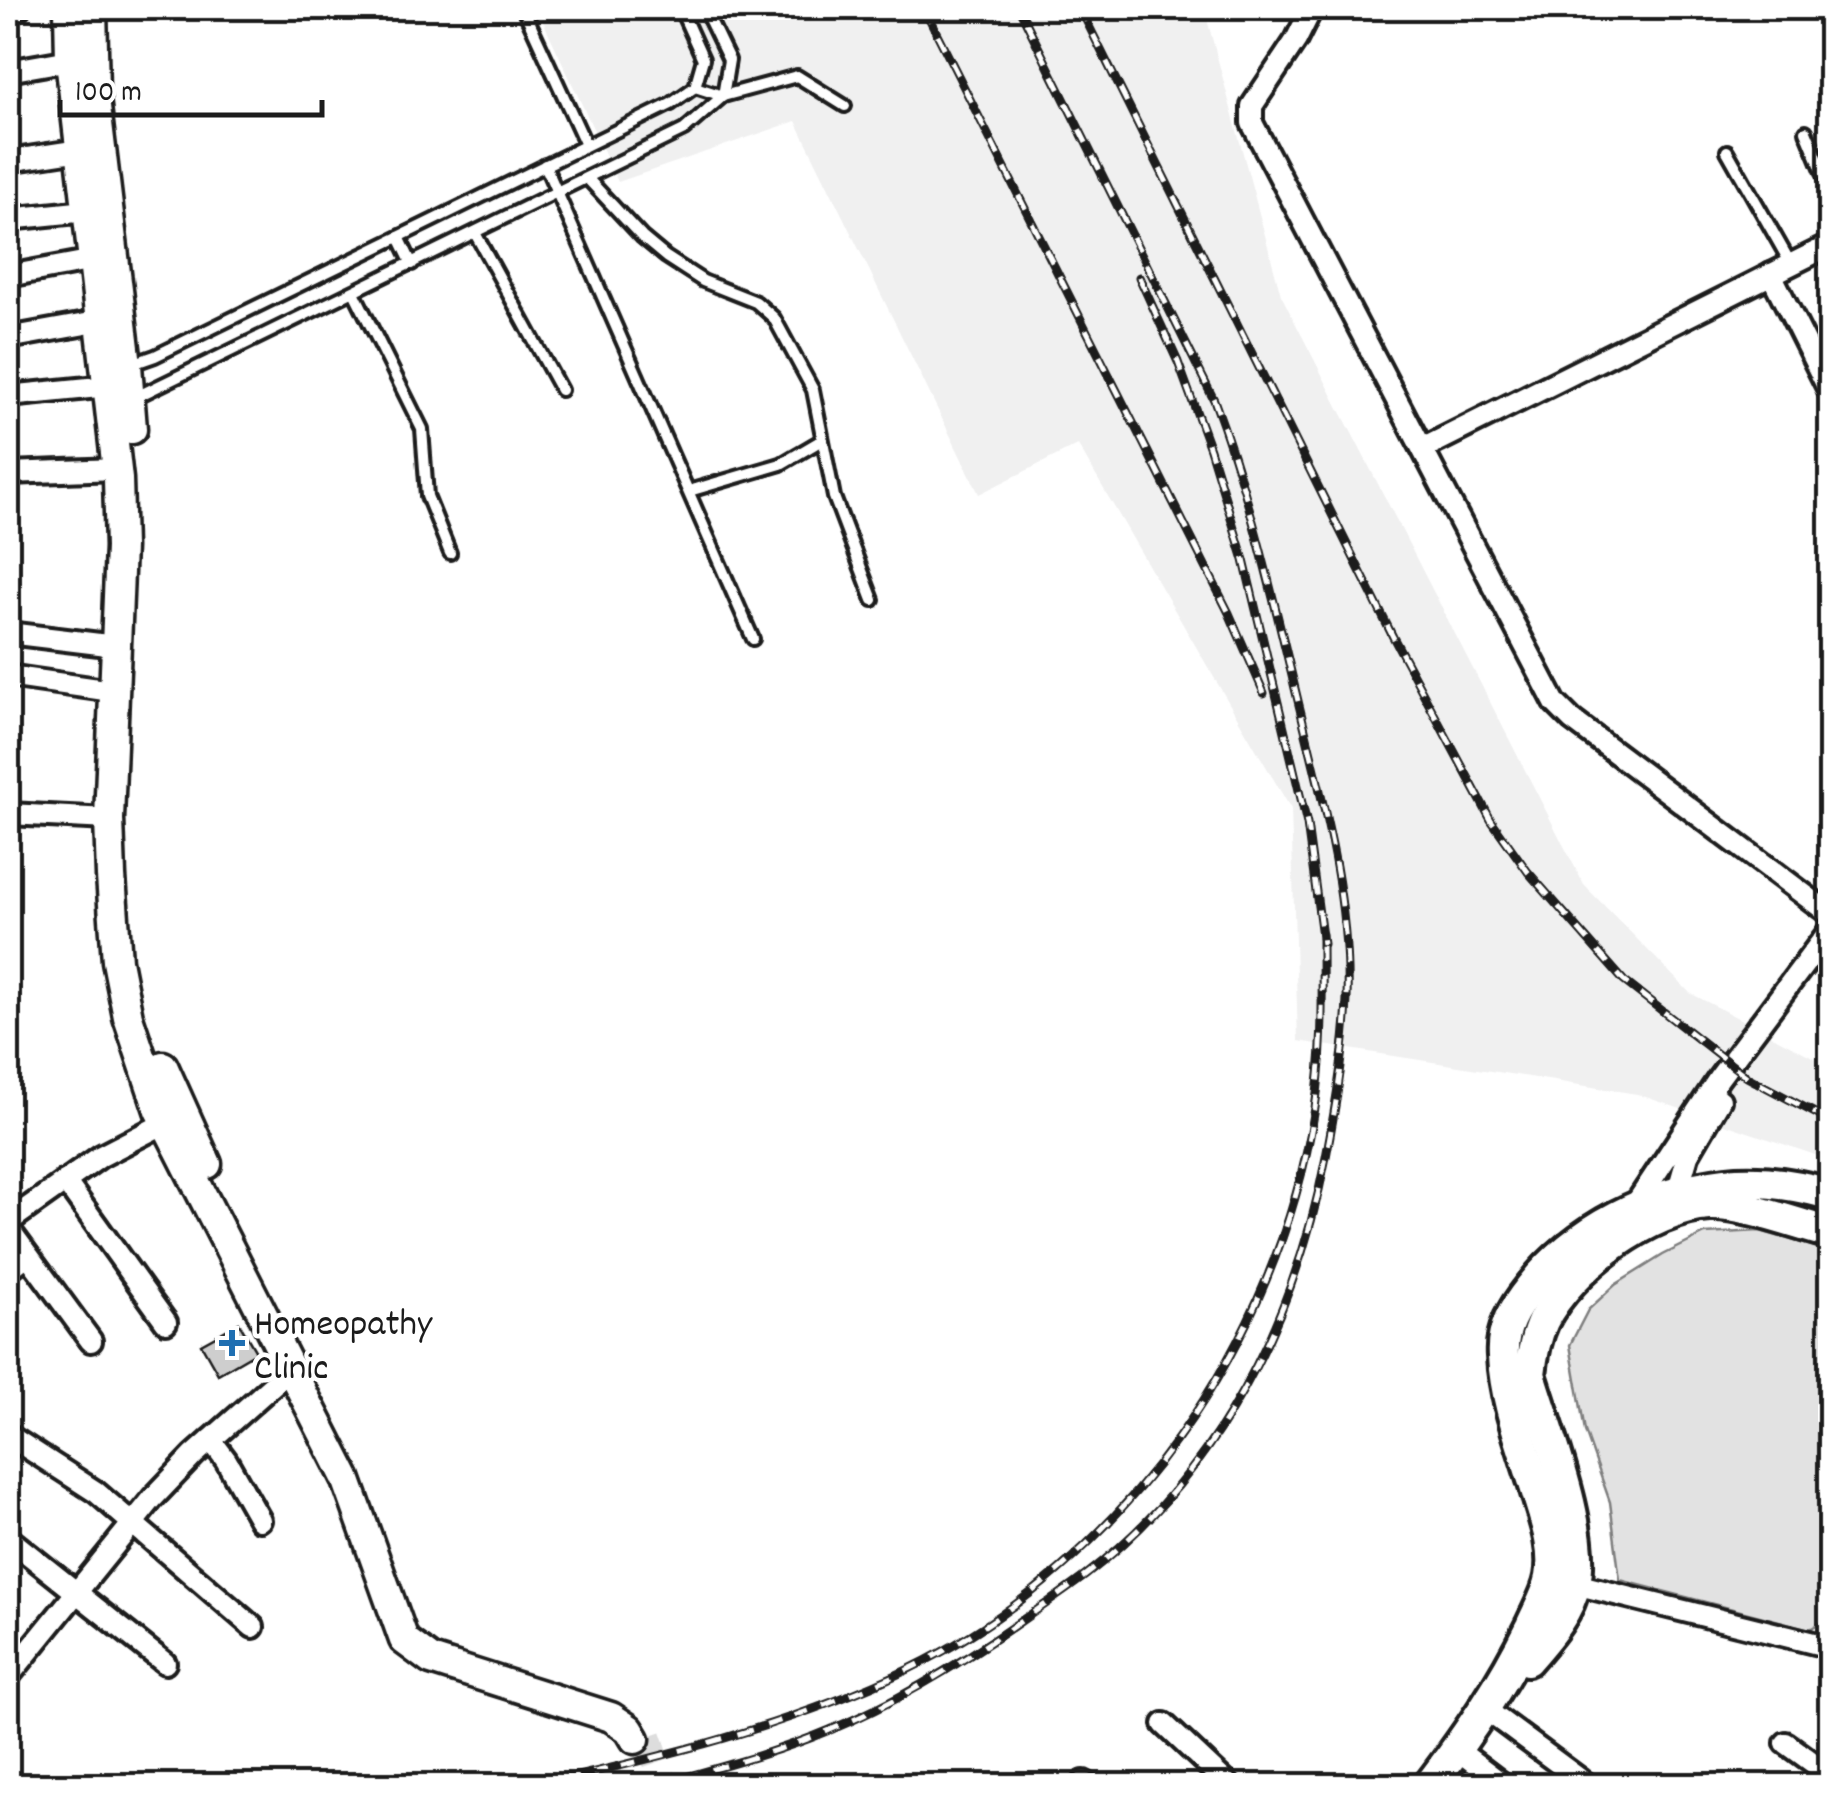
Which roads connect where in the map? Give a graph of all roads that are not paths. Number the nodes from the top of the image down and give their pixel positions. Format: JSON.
{"nodes":[{"id":1,"x":19,"y":8,"type":"edge"},
{"id":2,"x":68,"y":8,"type":"edge"},
{"id":3,"x":92,"y":8,"type":"edge"},
{"id":4,"x":523,"y":8,"type":"edge"},
{"id":5,"x":680,"y":8,"type":"edge"},
{"id":6,"x":704,"y":8,"type":"edge"},
{"id":7,"x":1312,"y":8,"type":"edge"},
{"id":8,"x":8,"y":10,"type":"edge"},
{"id":9,"x":70,"y":60,"type":"junction"},
{"id":10,"x":8,"y":71,"type":"edge"},
{"id":11,"x":695,"y":87,"type":"junction"},
{"id":12,"x":723,"y":96,"type":"junction"},
{"id":13,"x":845,"y":106,"type":"dead end"},
{"id":14,"x":1806,"y":131,"type":"dead end"},
{"id":15,"x":586,"y":145,"type":"junction"},
{"id":16,"x":80,"y":150,"type":"junction"},
{"id":17,"x":1727,"y":151,"type":"dead end"},
{"id":18,"x":8,"y":161,"type":"edge"},
{"id":19,"x":545,"y":165,"type":"junction"},
{"id":20,"x":587,"y":178,"type":"junction"},
{"id":21,"x":1830,"y":189,"type":"edge"},
{"id":22,"x":559,"y":192,"type":"junction"},
{"id":23,"x":87,"y":211,"type":"junction"},
{"id":24,"x":8,"y":220,"type":"edge"},
{"id":25,"x":475,"y":232,"type":"junction"},
{"id":26,"x":399,"y":237,"type":"junction"},
{"id":27,"x":1830,"y":245,"type":"edge"},
{"id":28,"x":94,"y":260,"type":"junction"},
{"id":29,"x":412,"y":264,"type":"junction"},
{"id":30,"x":1791,"y":264,"type":"junction"},
{"id":31,"x":1771,"y":274,"type":"junction"},
{"id":32,"x":8,"y":276,"type":"edge"},
{"id":33,"x":354,"y":292,"type":"junction"},
{"id":34,"x":102,"y":321,"type":"junction"},
{"id":35,"x":8,"y":338,"type":"edge"},
{"id":36,"x":117,"y":385,"type":"junction"},
{"id":37,"x":561,"y":390,"type":"dead end"},
{"id":38,"x":1830,"y":392,"type":"edge"},
{"id":39,"x":8,"y":396,"type":"edge"},
{"id":40,"x":822,"y":440,"type":"junction"},
{"id":41,"x":1424,"y":448,"type":"junction"},
{"id":42,"x":117,"y":469,"type":"junction"},
{"id":43,"x":8,"y":473,"type":"edge"},
{"id":44,"x":689,"y":491,"type":"junction"},
{"id":45,"x":450,"y":553,"type":"dead end"},
{"id":46,"x":873,"y":600,"type":"dead end"},
{"id":47,"x":8,"y":634,"type":"edge"},
{"id":48,"x":753,"y":640,"type":"dead end"},
{"id":49,"x":116,"y":646,"type":"junction"},
{"id":50,"x":8,"y":676,"type":"edge"},
{"id":51,"x":112,"y":690,"type":"junction"},
{"id":52,"x":8,"y":814,"type":"edge"},
{"id":53,"x":109,"y":818,"type":"junction"},
{"id":54,"x":1830,"y":914,"type":"edge"},
{"id":55,"x":1830,"y":930,"type":"edge"},
{"id":56,"x":1830,"y":950,"type":"edge"},
{"id":57,"x":165,"y":1123,"type":"junction"},
{"id":58,"x":65,"y":1181,"type":"junction"},
{"id":59,"x":1677,"y":1194,"type":"junction"},
{"id":60,"x":1830,"y":1194,"type":"edge"},
{"id":61,"x":1628,"y":1224,"type":"junction"},
{"id":62,"x":8,"y":1225,"type":"edge"},
{"id":63,"x":1830,"y":1233,"type":"edge"},
{"id":64,"x":27,"y":1255,"type":"junction"},
{"id":65,"x":8,"y":1270,"type":"edge"},
{"id":66,"x":166,"y":1322,"type":"dead end"},
{"id":67,"x":91,"y":1341,"type":"dead end"},
{"id":68,"x":293,"y":1367,"type":"junction"},
{"id":69,"x":8,"y":1435,"type":"edge"},
{"id":70,"x":210,"y":1440,"type":"junction"},
{"id":71,"x":260,"y":1520,"type":"dead end"},
{"id":72,"x":132,"y":1522,"type":"junction"},
{"id":73,"x":8,"y":1538,"type":"edge"},
{"id":74,"x":1575,"y":1584,"type":"junction"},
{"id":75,"x":78,"y":1592,"type":"junction"},
{"id":76,"x":253,"y":1628,"type":"dead end"},
{"id":77,"x":1830,"y":1646,"type":"edge"},
{"id":78,"x":165,"y":1663,"type":"dead end"},
{"id":79,"x":11,"y":1664,"type":"edge"},
{"id":80,"x":1504,"y":1680,"type":"junction"},
{"id":81,"x":1485,"y":1709,"type":"junction"},
{"id":82,"x":1164,"y":1724,"type":"dead end"},
{"id":83,"x":1786,"y":1743,"type":"dead end"},
{"id":84,"x":1456,"y":1749,"type":"junction"},
{"id":85,"x":1830,"y":1776,"type":"edge"},
{"id":86,"x":1230,"y":1786,"type":"edge"},
{"id":87,"x":1430,"y":1786,"type":"edge"},
{"id":88,"x":1505,"y":1786,"type":"edge"},
{"id":89,"x":1588,"y":1786,"type":"edge"}],
"edges":[{"from":1,"to":8,"type":"street"},
{"from":2,"to":9,"type":"main road"},
{"from":3,"to":36,"type":"main road"},
{"from":4,"to":15,"type":"lane"},
{"from":5,"to":11,"type":"lane"},
{"from":6,"to":12,"type":"lane"},
{"from":7,"to":41,"type":"street"},
{"from":9,"to":10,"type":"street"},
{"from":9,"to":16,"type":"main road"},
{"from":11,"to":12,"type":"lane"},
{"from":11,"to":15,"type":"lane"},
{"from":12,"to":13,"type":"lane"},
{"from":12,"to":20,"type":"lane"},
{"from":14,"to":21,"type":"lane"},
{"from":15,"to":19,"type":"lane"},
{"from":16,"to":18,"type":"street"},
{"from":16,"to":23,"type":"main road"},
{"from":17,"to":30,"type":"lane"},
{"from":19,"to":22,"type":"lane"},
{"from":19,"to":26,"type":"lane"},
{"from":20,"to":22,"type":"lane"},
{"from":20,"to":40,"type":"lane"},
{"from":22,"to":25,"type":"lane"},
{"from":22,"to":44,"type":"lane"},
{"from":23,"to":24,"type":"street"},
{"from":23,"to":28,"type":"main road"},
{"from":25,"to":29,"type":"lane"},
{"from":25,"to":37,"type":"lane"},
{"from":26,"to":29,"type":"lane"},
{"from":26,"to":36,"type":"lane"},
{"from":27,"to":30,"type":"street"},
{"from":28,"to":32,"type":"street"},
{"from":28,"to":34,"type":"main road"},
{"from":29,"to":33,"type":"lane"},
{"from":30,"to":31,"type":"street"},
{"from":31,"to":38,"type":"street"},
{"from":31,"to":41,"type":"street"},
{"from":33,"to":36,"type":"lane"},
{"from":33,"to":45,"type":"lane"},
{"from":34,"to":35,"type":"street"},
{"from":34,"to":36,"type":"main road"},
{"from":36,"to":39,"type":"street"},
{"from":36,"to":42,"type":"main road"},
{"from":36,"to":68,"type":"main road"},
{"from":40,"to":44,"type":"lane"},
{"from":40,"to":46,"type":"lane"},
{"from":41,"to":54,"type":"street"},
{"from":42,"to":43,"type":"street"},
{"from":42,"to":49,"type":"main road"},
{"from":44,"to":48,"type":"lane"},
{"from":47,"to":49,"type":"street"},
{"from":49,"to":51,"type":"main road"},
{"from":50,"to":51,"type":"street"},
{"from":51,"to":53,"type":"main road"},
{"from":52,"to":53,"type":"street"},
{"from":53,"to":57,"type":"main road"},
{"from":55,"to":61,"type":"street"},
{"from":56,"to":59,"type":"street"},
{"from":57,"to":58,"type":"street"},
{"from":57,"to":68,"type":"main road"},
{"from":58,"to":62,"type":"street"},
{"from":58,"to":66,"type":"street"},
{"from":59,"to":60,"type":"main road"},
{"from":59,"to":61,"type":"main road"},
{"from":61,"to":63,"type":"main road"},
{"from":61,"to":74,"type":"main road"},
{"from":61,"to":80,"type":"main road"},
{"from":62,"to":64,"type":"street"},
{"from":64,"to":65,"type":"street"},
{"from":64,"to":67,"type":"street"},
{"from":68,"to":70,"type":"street"},
{"from":69,"to":72,"type":"street"},
{"from":70,"to":71,"type":"street"},
{"from":70,"to":72,"type":"street"},
{"from":72,"to":75,"type":"street"},
{"from":72,"to":76,"type":"street"},
{"from":73,"to":75,"type":"street"},
{"from":74,"to":77,"type":"street"},
{"from":74,"to":80,"type":"main road"},
{"from":75,"to":78,"type":"street"},
{"from":75,"to":79,"type":"street"},
{"from":80,"to":81,"type":"main road"},
{"from":81,"to":84,"type":"main road"},
{"from":81,"to":89,"type":"street"},
{"from":82,"to":86,"type":"street"},
{"from":83,"to":85,"type":"street"},
{"from":84,"to":87,"type":"main road"},
{"from":84,"to":88,"type":"street"}]}
